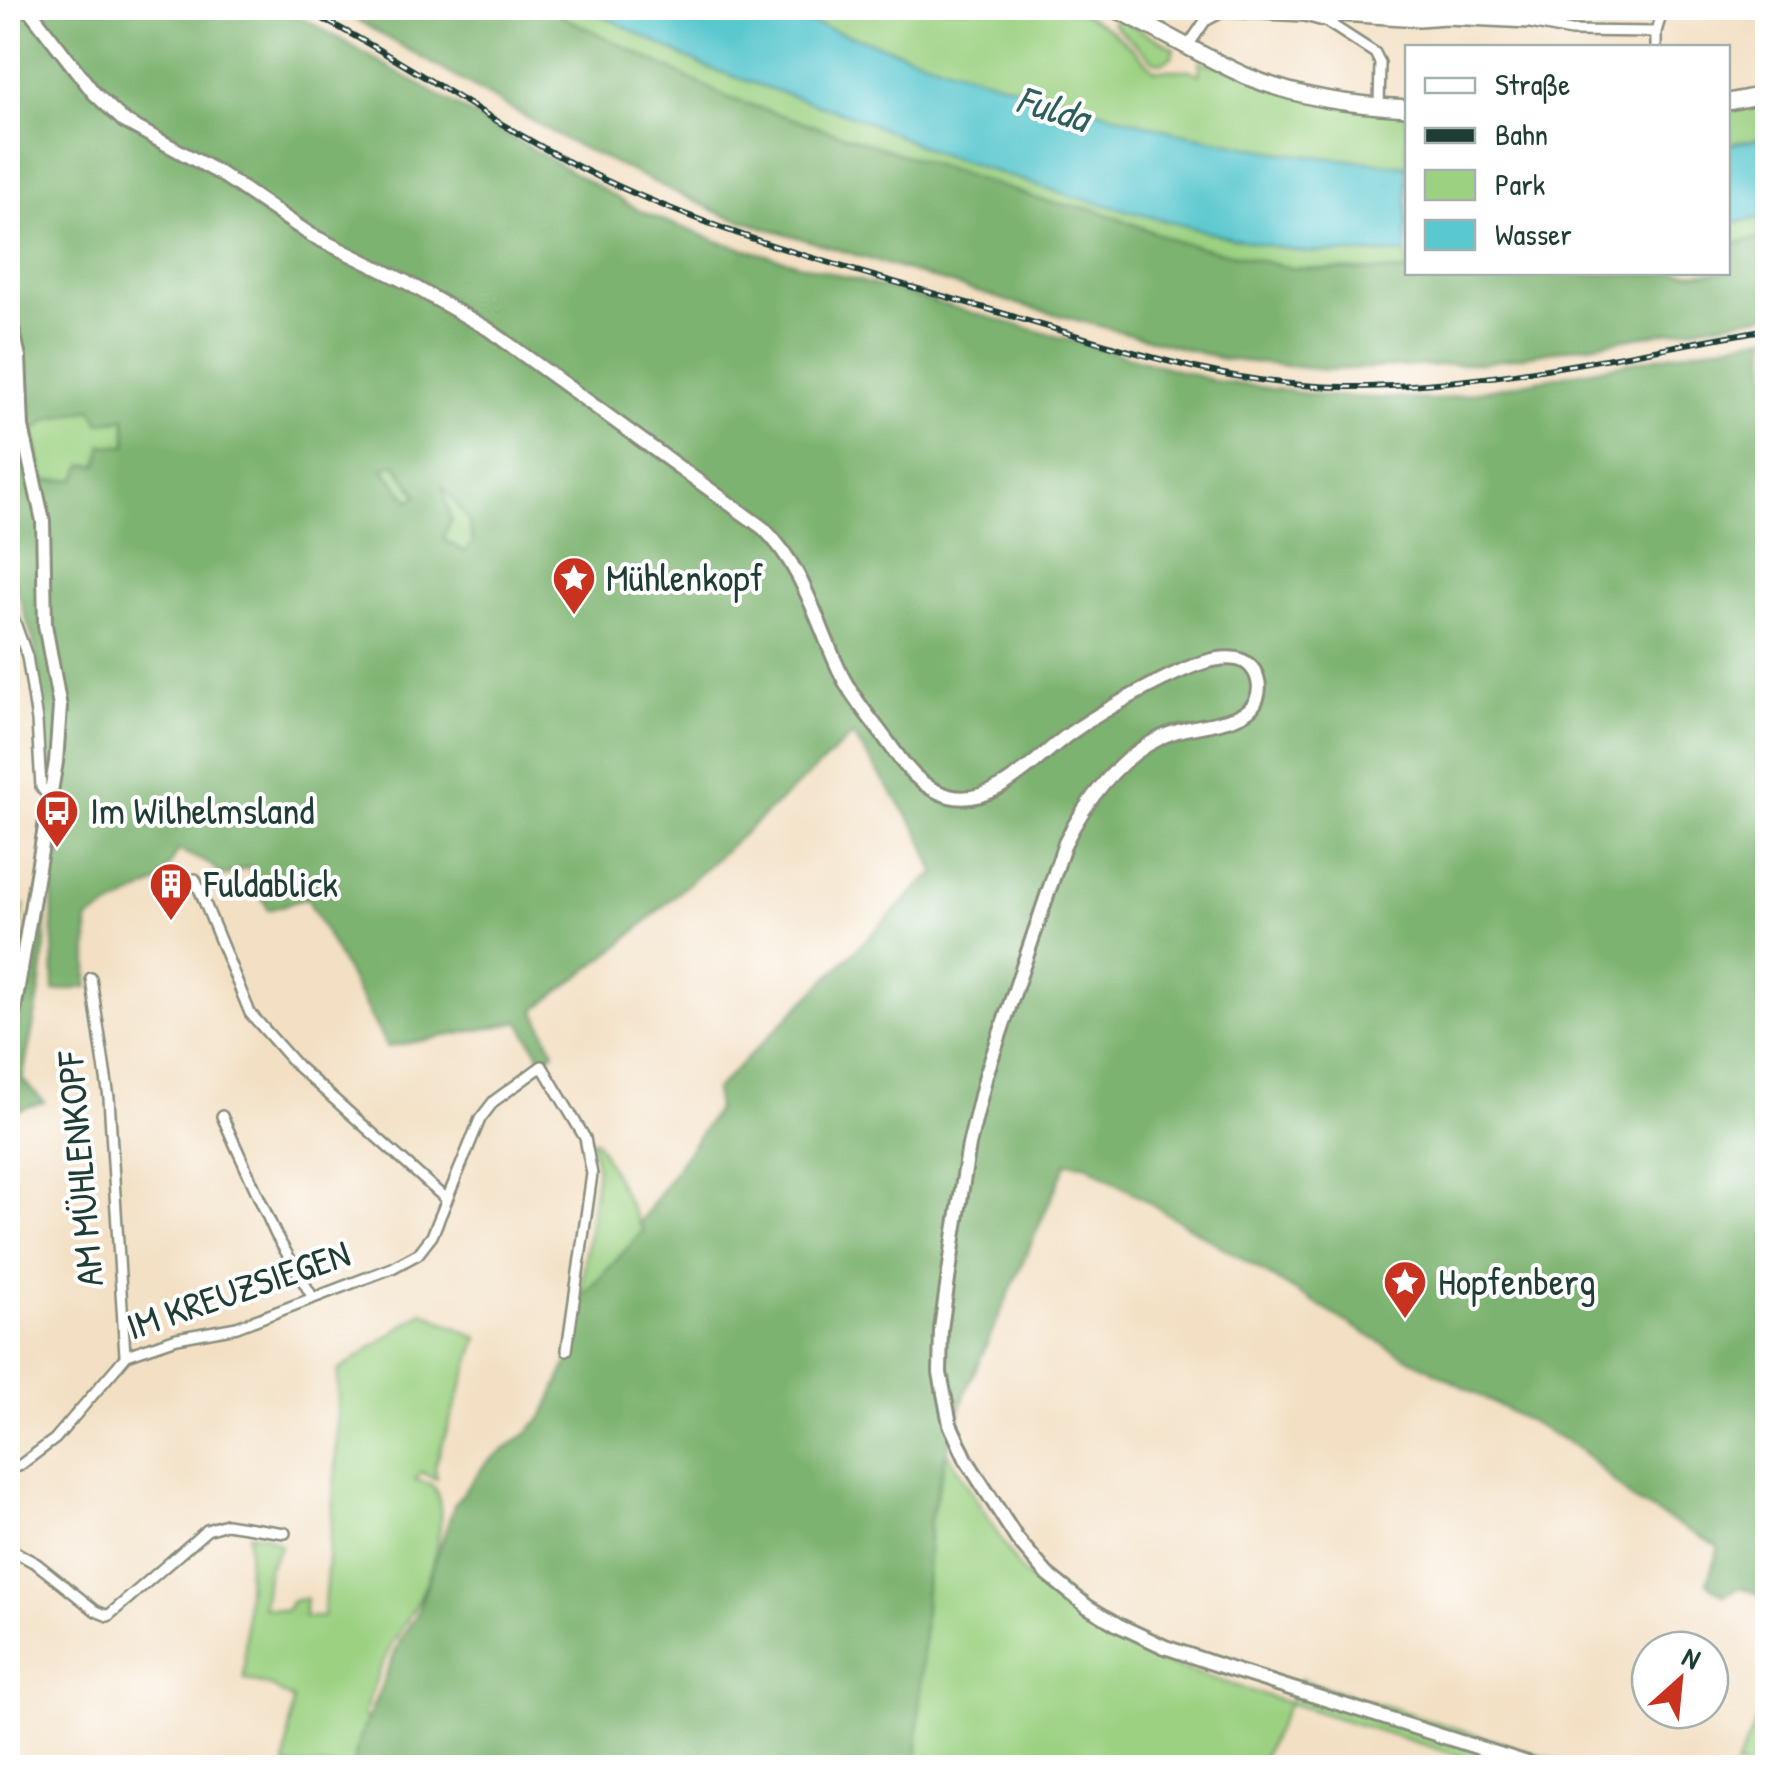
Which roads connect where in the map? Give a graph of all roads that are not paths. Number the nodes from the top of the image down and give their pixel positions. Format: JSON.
{"nodes":[{"id":1,"x":28,"y":8,"type":"edge"},
{"id":2,"x":1114,"y":8,"type":"edge"},
{"id":3,"x":1415,"y":8,"type":"edge"},
{"id":4,"x":1552,"y":8,"type":"edge"},
{"id":5,"x":1663,"y":8,"type":"edge"},
{"id":6,"x":1415,"y":21,"type":"junction"},
{"id":7,"x":1326,"y":22,"type":"junction"},
{"id":8,"x":1550,"y":26,"type":"junction"},
{"id":9,"x":1656,"y":32,"type":"junction"},
{"id":10,"x":1656,"y":45,"type":"edge"},
{"id":11,"x":1188,"y":46,"type":"junction"},
{"id":12,"x":1768,"y":94,"type":"edge"},
{"id":13,"x":1730,"y":102,"type":"edge"},
{"id":14,"x":1379,"y":106,"type":"junction"},
{"id":15,"x":1405,"y":108,"type":"edge"},
{"id":16,"x":8,"y":310,"type":"edge"},
{"id":17,"x":8,"y":602,"type":"edge"},
{"id":18,"x":50,"y":799,"type":"junction"},
{"id":19,"x":195,"y":878,"type":"dead end"},
{"id":20,"x":92,"y":978,"type":"dead end"},
{"id":21,"x":8,"y":1046,"type":"edge"},
{"id":22,"x":222,"y":1116,"type":"dead end"},
{"id":23,"x":447,"y":1200,"type":"junction"},
{"id":24,"x":313,"y":1298,"type":"junction"},
{"id":25,"x":567,"y":1350,"type":"dead end"},
{"id":26,"x":126,"y":1356,"type":"junction"},
{"id":27,"x":8,"y":1467,"type":"edge"},
{"id":28,"x":285,"y":1533,"type":"dead end"},
{"id":29,"x":8,"y":1548,"type":"edge"},
{"id":30,"x":1543,"y":1768,"type":"edge"}],
"edges":[{"from":1,"to":30,"type":"street"},
{"from":2,"to":11,"type":"main road"},
{"from":3,"to":6,"type":"street"},
{"from":4,"to":8,"type":"street"},
{"from":5,"to":9,"type":"street"},
{"from":6,"to":7,"type":"street"},
{"from":6,"to":8,"type":"street"},
{"from":7,"to":11,"type":"street"},
{"from":7,"to":14,"type":"street"},
{"from":8,"to":9,"type":"street"},
{"from":9,"to":10,"type":"street"},
{"from":11,"to":14,"type":"main road"},
{"from":12,"to":13,"type":"main road"},
{"from":14,"to":15,"type":"main road"},
{"from":16,"to":18,"type":"street"},
{"from":17,"to":18,"type":"street"},
{"from":18,"to":21,"type":"street"},
{"from":19,"to":23,"type":"street"},
{"from":20,"to":26,"type":"street","name":"AM MÜHLENKOPF"},
{"from":22,"to":24,"type":"street"},
{"from":23,"to":24,"type":"street","name":"IM KREUZSIEGEN"},
{"from":23,"to":25,"type":"street","name":"IM KREUZSIEGEN"},
{"from":24,"to":26,"type":"street","name":"IM KREUZSIEGEN"},
{"from":26,"to":27,"type":"street","name":"IM KREUZSIEGEN"},
{"from":28,"to":29,"type":"street"}]}
